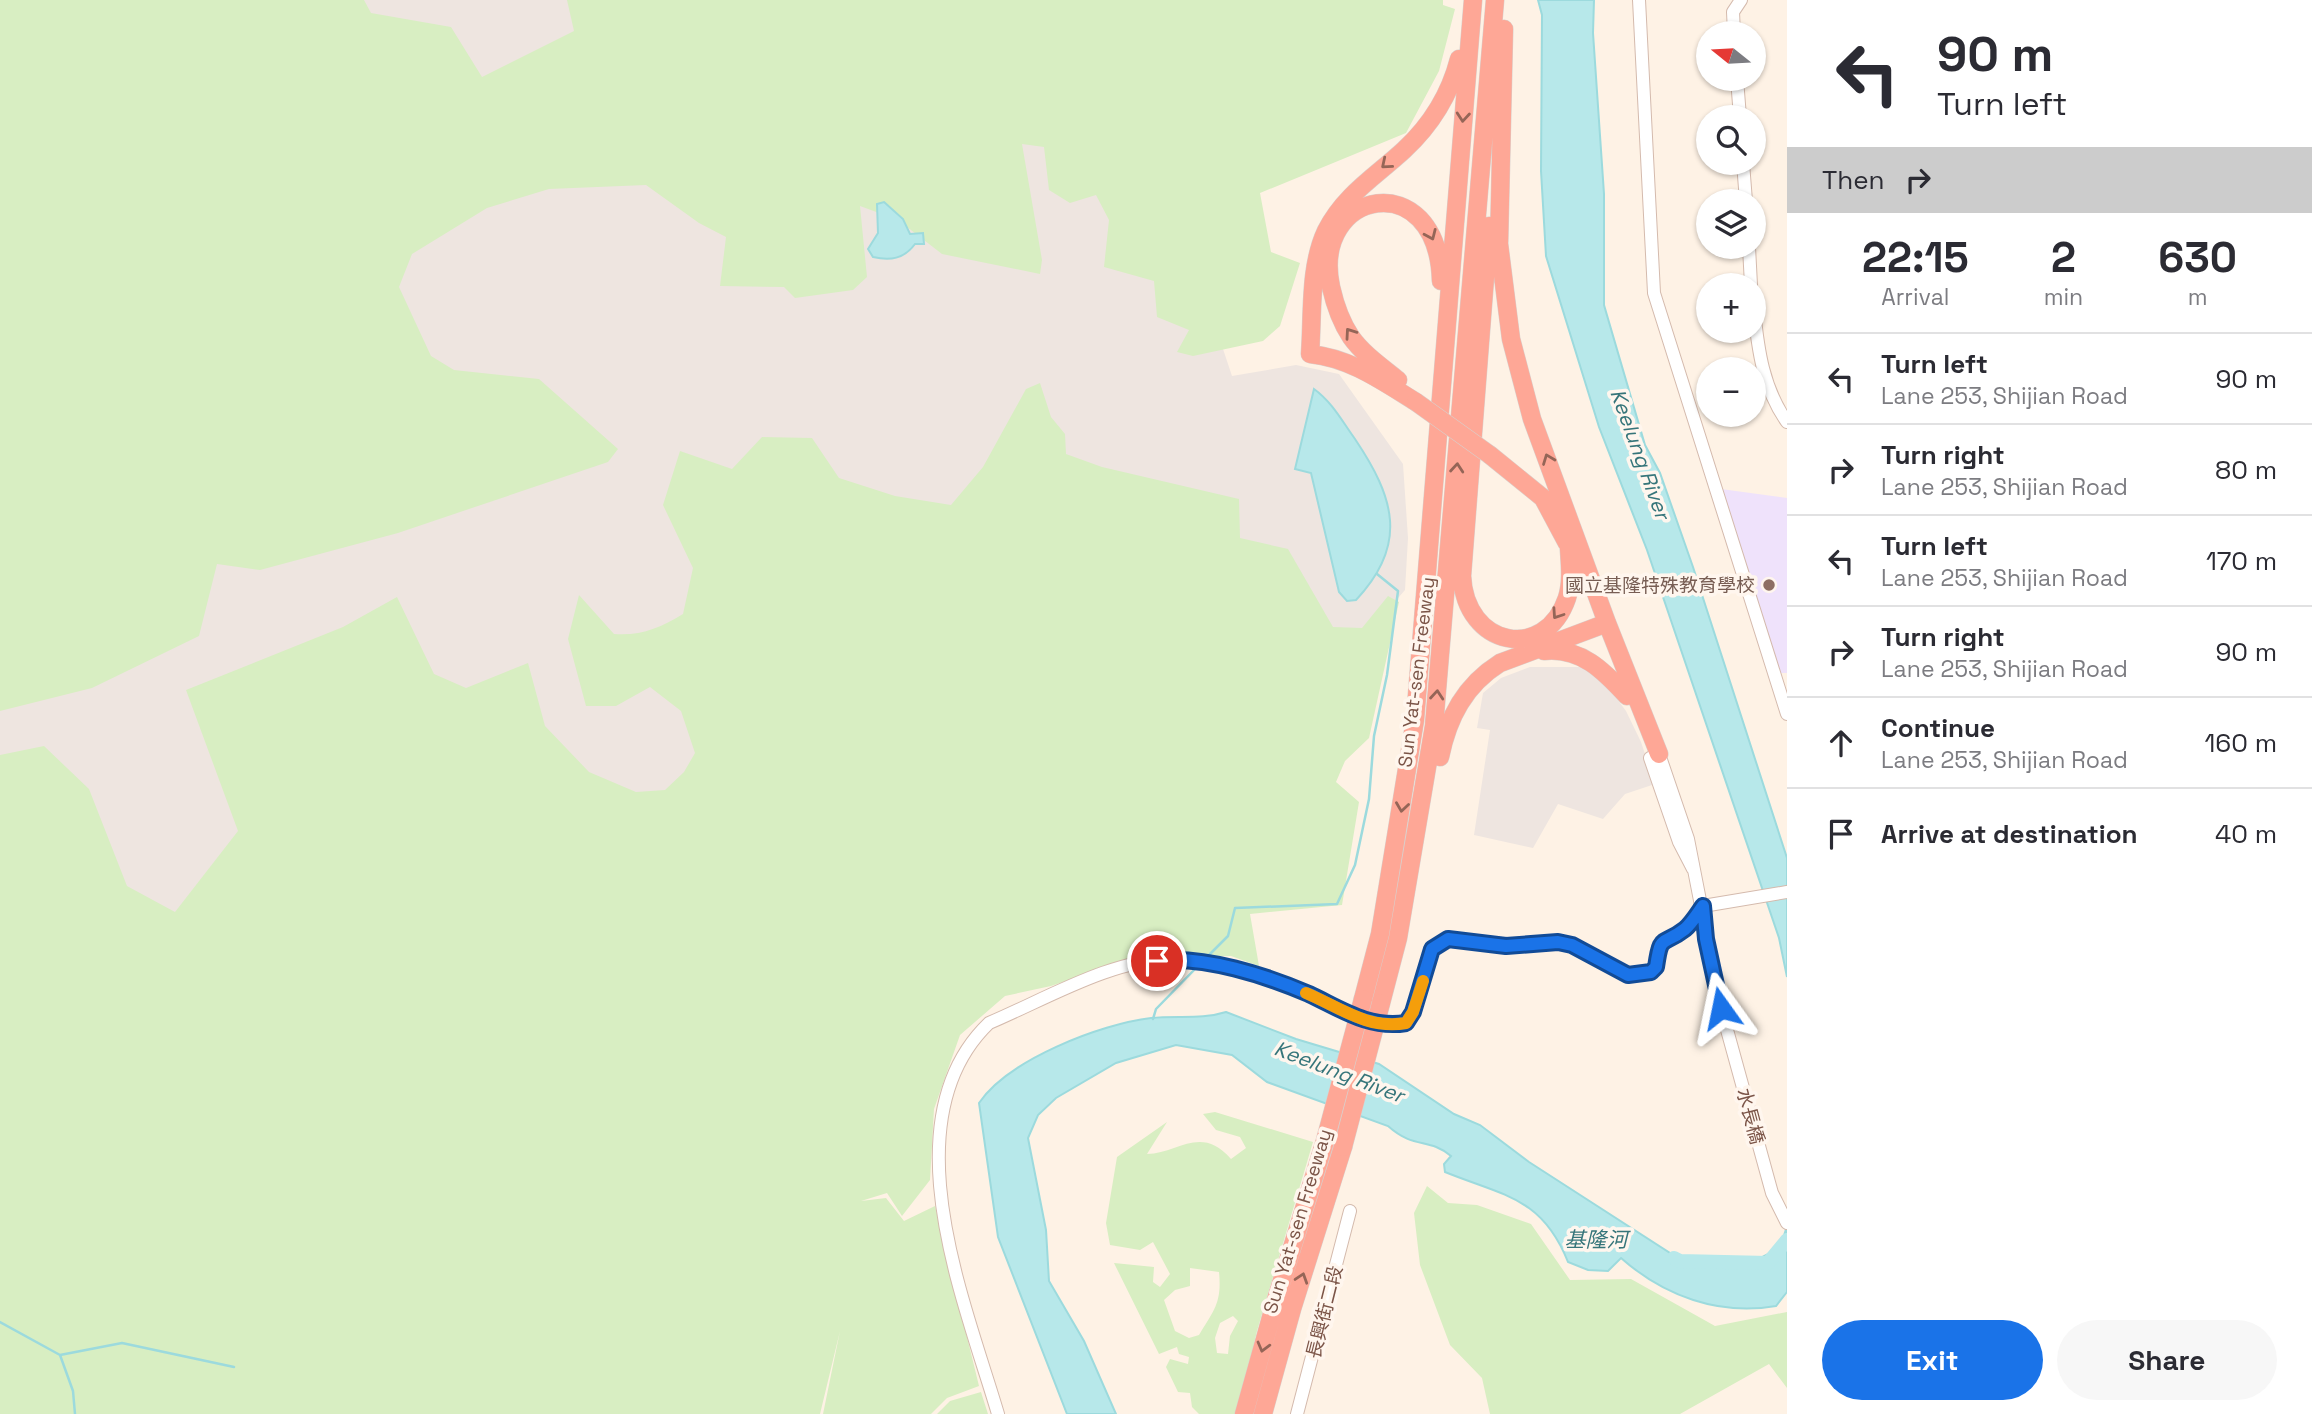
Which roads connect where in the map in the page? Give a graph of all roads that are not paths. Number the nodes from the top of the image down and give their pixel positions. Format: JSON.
{"nodes":[{"id":1,"x":1471,"y":0,"type":"edge"},
{"id":2,"x":1496,"y":0,"type":"edge"},
{"id":3,"x":1505,"y":0,"type":"edge"},
{"id":4,"x":1639,"y":0,"type":"edge"},
{"id":5,"x":1741,"y":0,"type":"edge"},
{"id":6,"x":1504,"y":19,"type":"junction"},
{"id":7,"x":1733,"y":21,"type":"edge"},
{"id":8,"x":1757,"y":343,"type":"edge"},
{"id":9,"x":1444,"y":371,"type":"junction"},
{"id":10,"x":1418,"y":399,"type":"junction"},
{"id":11,"x":1787,"y":422,"type":"edge"},
{"id":12,"x":1574,"y":548,"type":"junction"},
{"id":13,"x":1602,"y":625,"type":"junction"},
{"id":14,"x":1523,"y":654,"type":"junction"},
{"id":15,"x":1627,"y":696,"type":"junction"},
{"id":16,"x":1787,"y":714,"type":"edge"},
{"id":17,"x":1655,"y":756,"type":"junction"},
{"id":18,"x":1787,"y":892,"type":"edge"},
{"id":19,"x":1703,"y":906,"type":"junction"},
{"id":20,"x":1398,"y":938,"type":"junction"},
{"id":21,"x":1372,"y":1001,"type":"junction"},
{"id":22,"x":1334,"y":1144,"type":"junction"},
{"id":23,"x":1350,"y":1211,"type":"dead end"},
{"id":24,"x":1787,"y":1223,"type":"edge"},
{"id":25,"x":998,"y":1414,"type":"edge"},
{"id":26,"x":1244,"y":1414,"type":"edge"},
{"id":27,"x":1263,"y":1414,"type":"edge"},
{"id":28,"x":1297,"y":1414,"type":"edge"}],
"edges":[{"from":1,"to":9,"type":"highway","name":"Sun Yat-sen Freeway","one_way":true},
{"from":1,"to":10,"type":"highway","one_way":true},
{"from":20,"to":2,"type":"highway","name":"Sun Yat-sen Freeway","one_way":true},
{"from":3,"to":6,"type":"highway"},
{"from":4,"to":16,"type":"street"},
{"from":5,"to":7,"type":"street"},
{"from":12,"to":6,"type":"highway","one_way":true},
{"from":12,"to":6,"type":"highway","one_way":true},
{"from":8,"to":11,"type":"street"},
{"from":10,"to":9,"type":"highway","one_way":true},
{"from":9,"to":21,"type":"highway","name":"Sun Yat-sen Freeway","one_way":true},
{"from":10,"to":12,"type":"highway"},
{"from":12,"to":13,"type":"highway"},
{"from":13,"to":14,"type":"highway"},
{"from":13,"to":15,"type":"highway"},
{"from":13,"to":17,"type":"highway"},
{"from":14,"to":15,"type":"highway"},
{"from":14,"to":20,"type":"highway"},
{"from":15,"to":17,"type":"highway"},
{"from":17,"to":19,"type":"street","name":"水長橋"},
{"from":18,"to":19,"type":"street"},
{"from":19,"to":24,"type":"street","name":"水長橋"},
{"from":19,"to":25,"type":"street"},
{"from":20,"to":21,"type":"highway","name":"Sun Yat-sen Freeway"},
{"from":21,"to":22,"type":"highway","name":"Sun Yat-sen Freeway","bridge":true},
{"from":22,"to":26,"type":"highway","name":"Sun Yat-sen Freeway","one_way":true},
{"from":27,"to":22,"type":"highway","name":"Sun Yat-sen Freeway","one_way":true},
{"from":23,"to":28,"type":"street","name":"長興街二段"}]}
